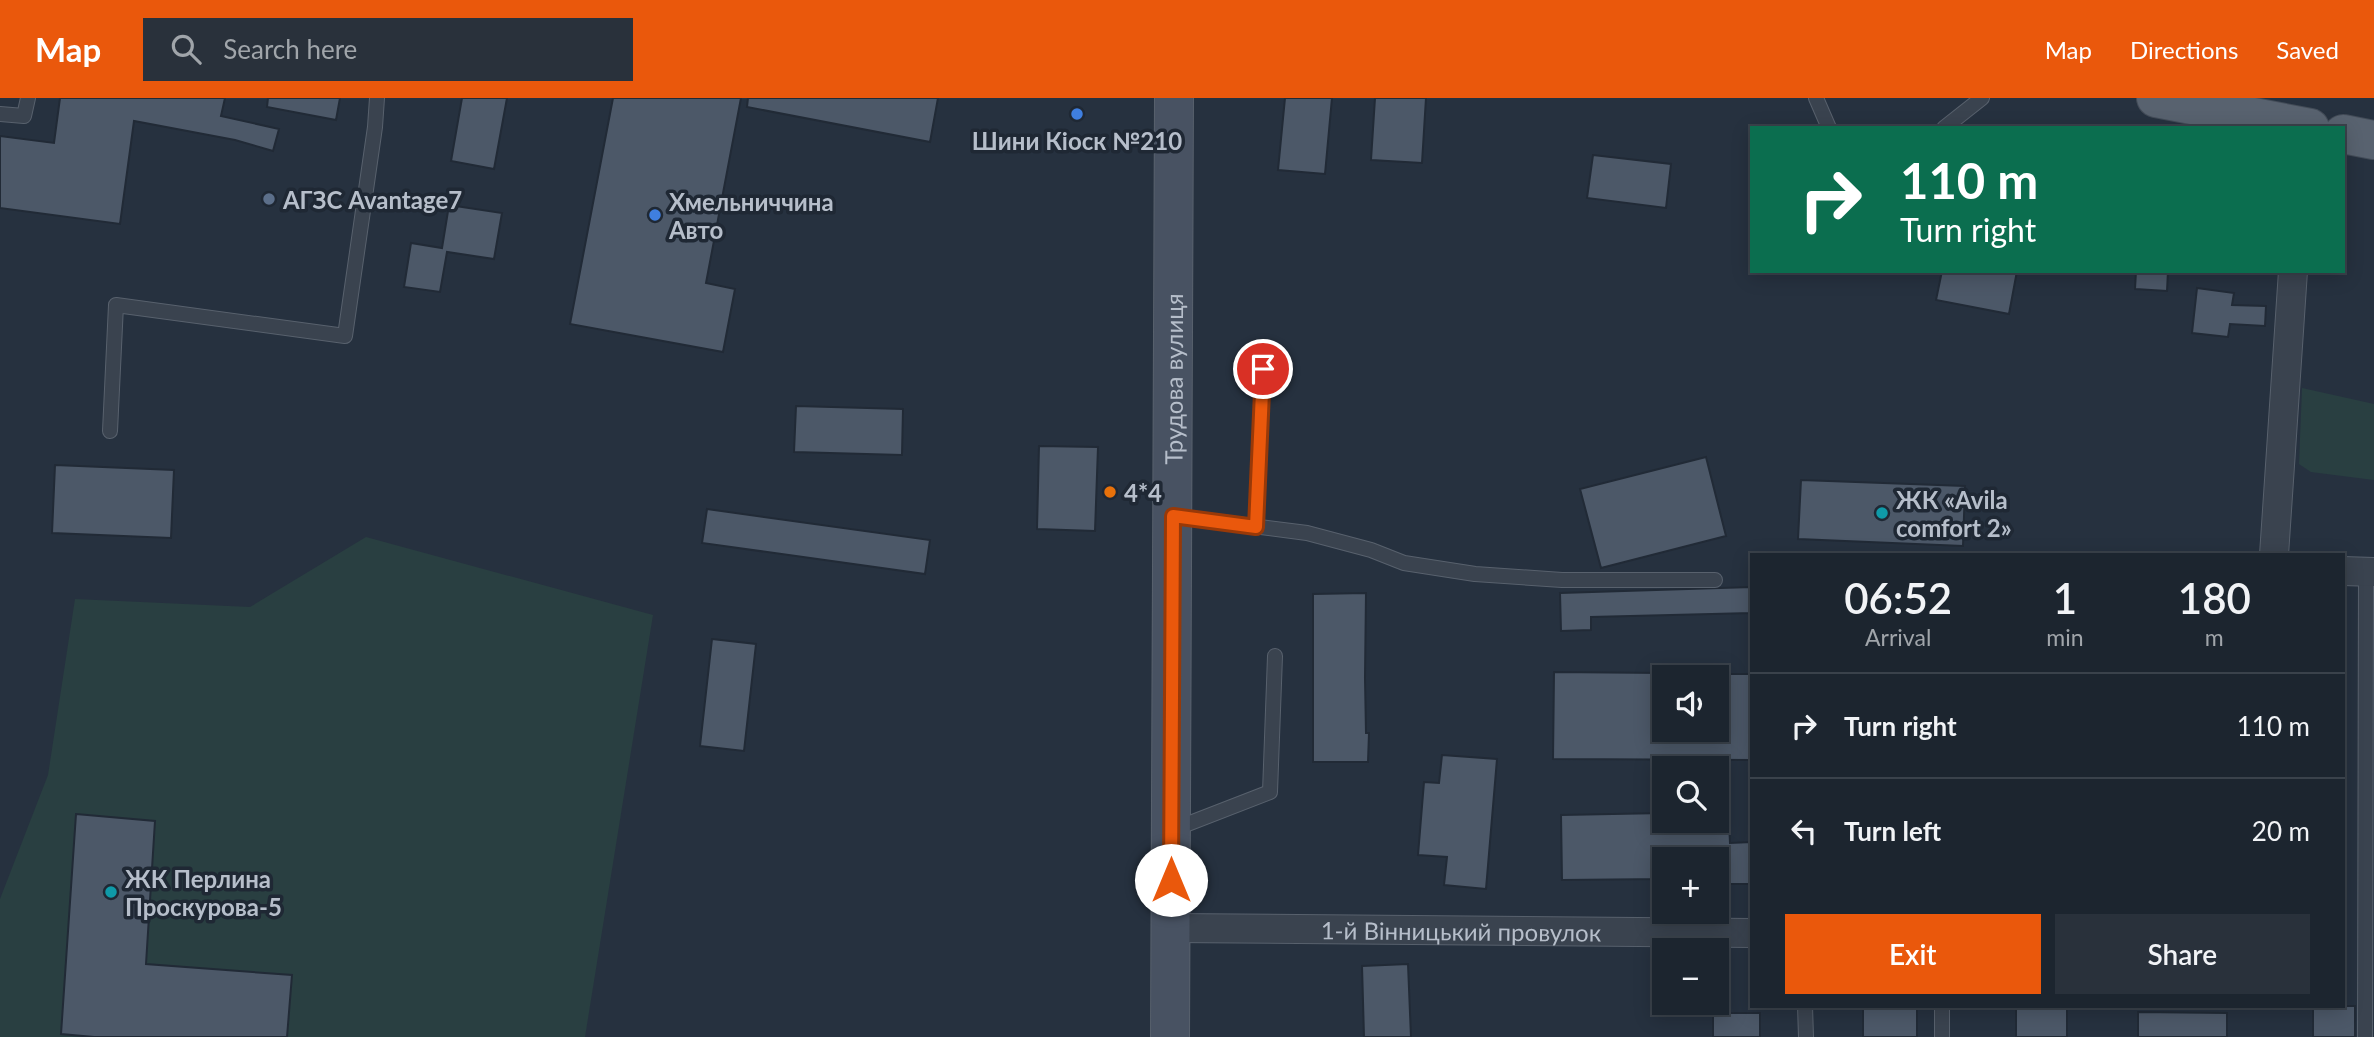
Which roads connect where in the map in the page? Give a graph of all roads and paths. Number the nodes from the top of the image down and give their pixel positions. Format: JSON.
{"nodes":[{"id":1,"x":28,"y":98,"type":"edge"},
{"id":2,"x":377,"y":98,"type":"edge"},
{"id":3,"x":1174,"y":98,"type":"edge"},
{"id":4,"x":1816,"y":98,"type":"edge"},
{"id":5,"x":1982,"y":98,"type":"edge"},
{"id":6,"x":2156,"y":98,"type":"edge"},
{"id":7,"x":0,"y":114,"type":"edge"},
{"id":8,"x":1828,"y":126,"type":"edge"},
{"id":9,"x":1947,"y":126,"type":"edge"},
{"id":10,"x":2300,"y":126,"type":"edge"},
{"id":11,"x":2345,"y":134,"type":"edge"},
{"id":12,"x":2374,"y":140,"type":"edge"},
{"id":13,"x":2292,"y":273,"type":"edge"},
{"id":14,"x":1263,"y":369,"type":"dead end"},
{"id":15,"x":110,"y":431,"type":"dead end"},
{"id":16,"x":1173,"y":516,"type":"junction"},
{"id":17,"x":1256,"y":527,"type":"junction"},
{"id":18,"x":2274,"y":553,"type":"edge"},
{"id":19,"x":2361,"y":572,"type":"edge"},
{"id":20,"x":1715,"y":580,"type":"dead end"},
{"id":21,"x":1275,"y":656,"type":"dead end"},
{"id":22,"x":1171,"y":831,"type":"junction"},
{"id":23,"x":1171,"y":928,"type":"junction"},
{"id":24,"x":1750,"y":933,"type":"edge"},
{"id":25,"x":1805,"y":1008,"type":"edge"},
{"id":26,"x":1942,"y":1008,"type":"edge"},
{"id":27,"x":1170,"y":1037,"type":"edge"},
{"id":28,"x":1806,"y":1037,"type":"edge"},
{"id":29,"x":1942,"y":1037,"type":"edge"},
{"id":30,"x":2365,"y":1037,"type":"edge"}],
"edges":[{"from":1,"to":7,"type":"lane"},
{"from":2,"to":15,"type":"lane"},
{"from":3,"to":16,"type":"main road","name":"Трудова вулиця"},
{"from":4,"to":8,"type":"lane"},
{"from":5,"to":9,"type":"lane"},
{"from":6,"to":10,"type":"main road"},
{"from":11,"to":12,"type":"main road"},
{"from":13,"to":18,"type":"street"},
{"from":14,"to":17,"type":"lane"},
{"from":16,"to":17,"type":"lane"},
{"from":16,"to":22,"type":"main road","name":"Трудова вулиця"},
{"from":17,"to":20,"type":"lane"},
{"from":19,"to":30,"type":"lane"},
{"from":21,"to":22,"type":"lane"},
{"from":22,"to":23,"type":"main road","name":"Трудова вулиця"},
{"from":23,"to":24,"type":"street","name":"1-й Вінницький провулок"},
{"from":23,"to":27,"type":"main road","name":"Трудова вулиця"},
{"from":25,"to":28,"type":"lane"},
{"from":26,"to":29,"type":"lane"}]}
